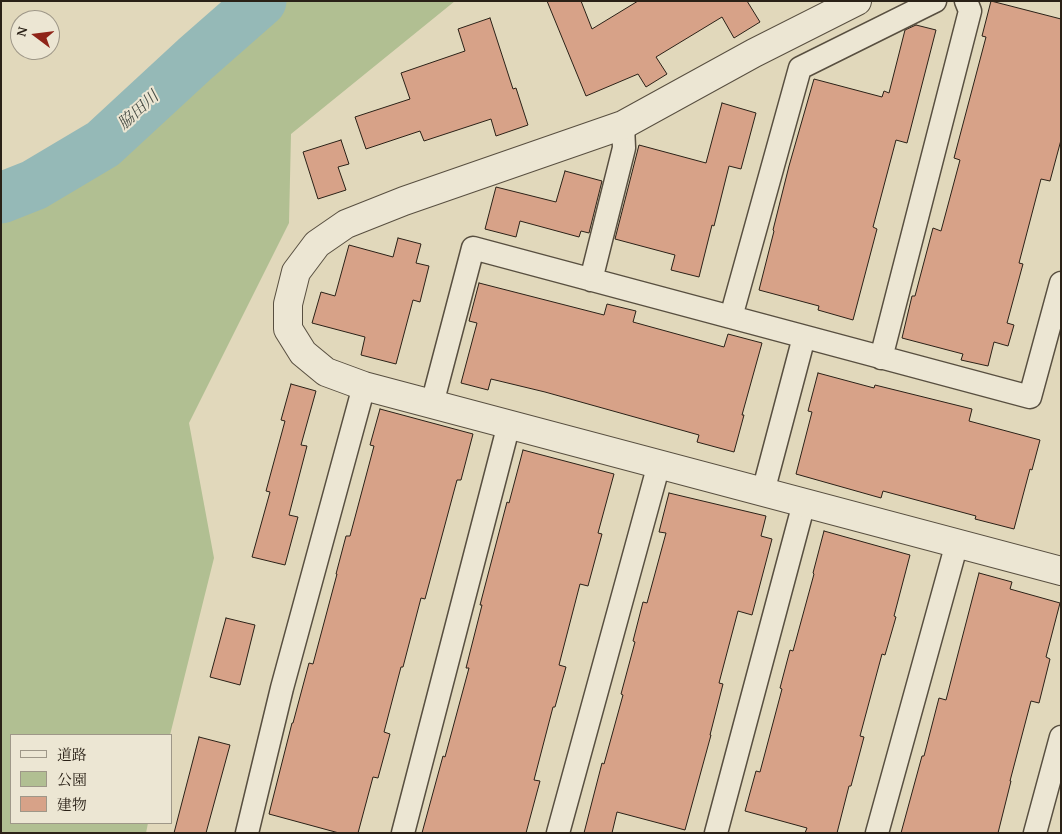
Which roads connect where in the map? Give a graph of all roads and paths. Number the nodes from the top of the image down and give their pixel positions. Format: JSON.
{"nodes":[{"id":1,"x":857,"y":1,"type":"edge"},
{"id":2,"x":935,"y":1,"type":"edge"},
{"id":3,"x":966,"y":1,"type":"edge"},
{"id":4,"x":623,"y":124,"type":"junction"},
{"id":5,"x":591,"y":280,"type":"junction"},
{"id":6,"x":1061,"y":283,"type":"edge"},
{"id":7,"x":731,"y":317,"type":"junction"},
{"id":8,"x":804,"y":337,"type":"junction"},
{"id":9,"x":882,"y":358,"type":"junction"},
{"id":10,"x":364,"y":386,"type":"junction"},
{"id":11,"x":432,"y":404,"type":"junction"},
{"id":12,"x":509,"y":424,"type":"junction"},
{"id":13,"x":659,"y":464,"type":"junction"},
{"id":14,"x":763,"y":492,"type":"junction"},
{"id":15,"x":804,"y":503,"type":"junction"},
{"id":16,"x":957,"y":543,"type":"junction"},
{"id":17,"x":1061,"y":571,"type":"edge"},
{"id":18,"x":1061,"y":737,"type":"edge"},
{"id":19,"x":247,"y":833,"type":"edge"},
{"id":20,"x":403,"y":833,"type":"edge"},
{"id":21,"x":558,"y":833,"type":"edge"},
{"id":22,"x":716,"y":833,"type":"edge"},
{"id":23,"x":877,"y":833,"type":"edge"},
{"id":24,"x":1036,"y":833,"type":"edge"}],
"edges":[{"from":1,"to":4,"type":"street"},
{"from":2,"to":7,"type":"street"},
{"from":3,"to":9,"type":"street"},
{"from":4,"to":5,"type":"street"},
{"from":4,"to":10,"type":"street"},
{"from":5,"to":7,"type":"street"},
{"from":5,"to":11,"type":"street"},
{"from":6,"to":9,"type":"street"},
{"from":7,"to":8,"type":"street"},
{"from":8,"to":9,"type":"street"},
{"from":8,"to":14,"type":"street"},
{"from":10,"to":11,"type":"street"},
{"from":10,"to":19,"type":"street"},
{"from":11,"to":12,"type":"street"},
{"from":12,"to":13,"type":"street"},
{"from":12,"to":20,"type":"street"},
{"from":13,"to":14,"type":"street"},
{"from":13,"to":21,"type":"street"},
{"from":14,"to":15,"type":"street"},
{"from":15,"to":16,"type":"street"},
{"from":15,"to":22,"type":"street"},
{"from":16,"to":17,"type":"street"},
{"from":16,"to":23,"type":"street"},
{"from":18,"to":24,"type":"street"}]}
